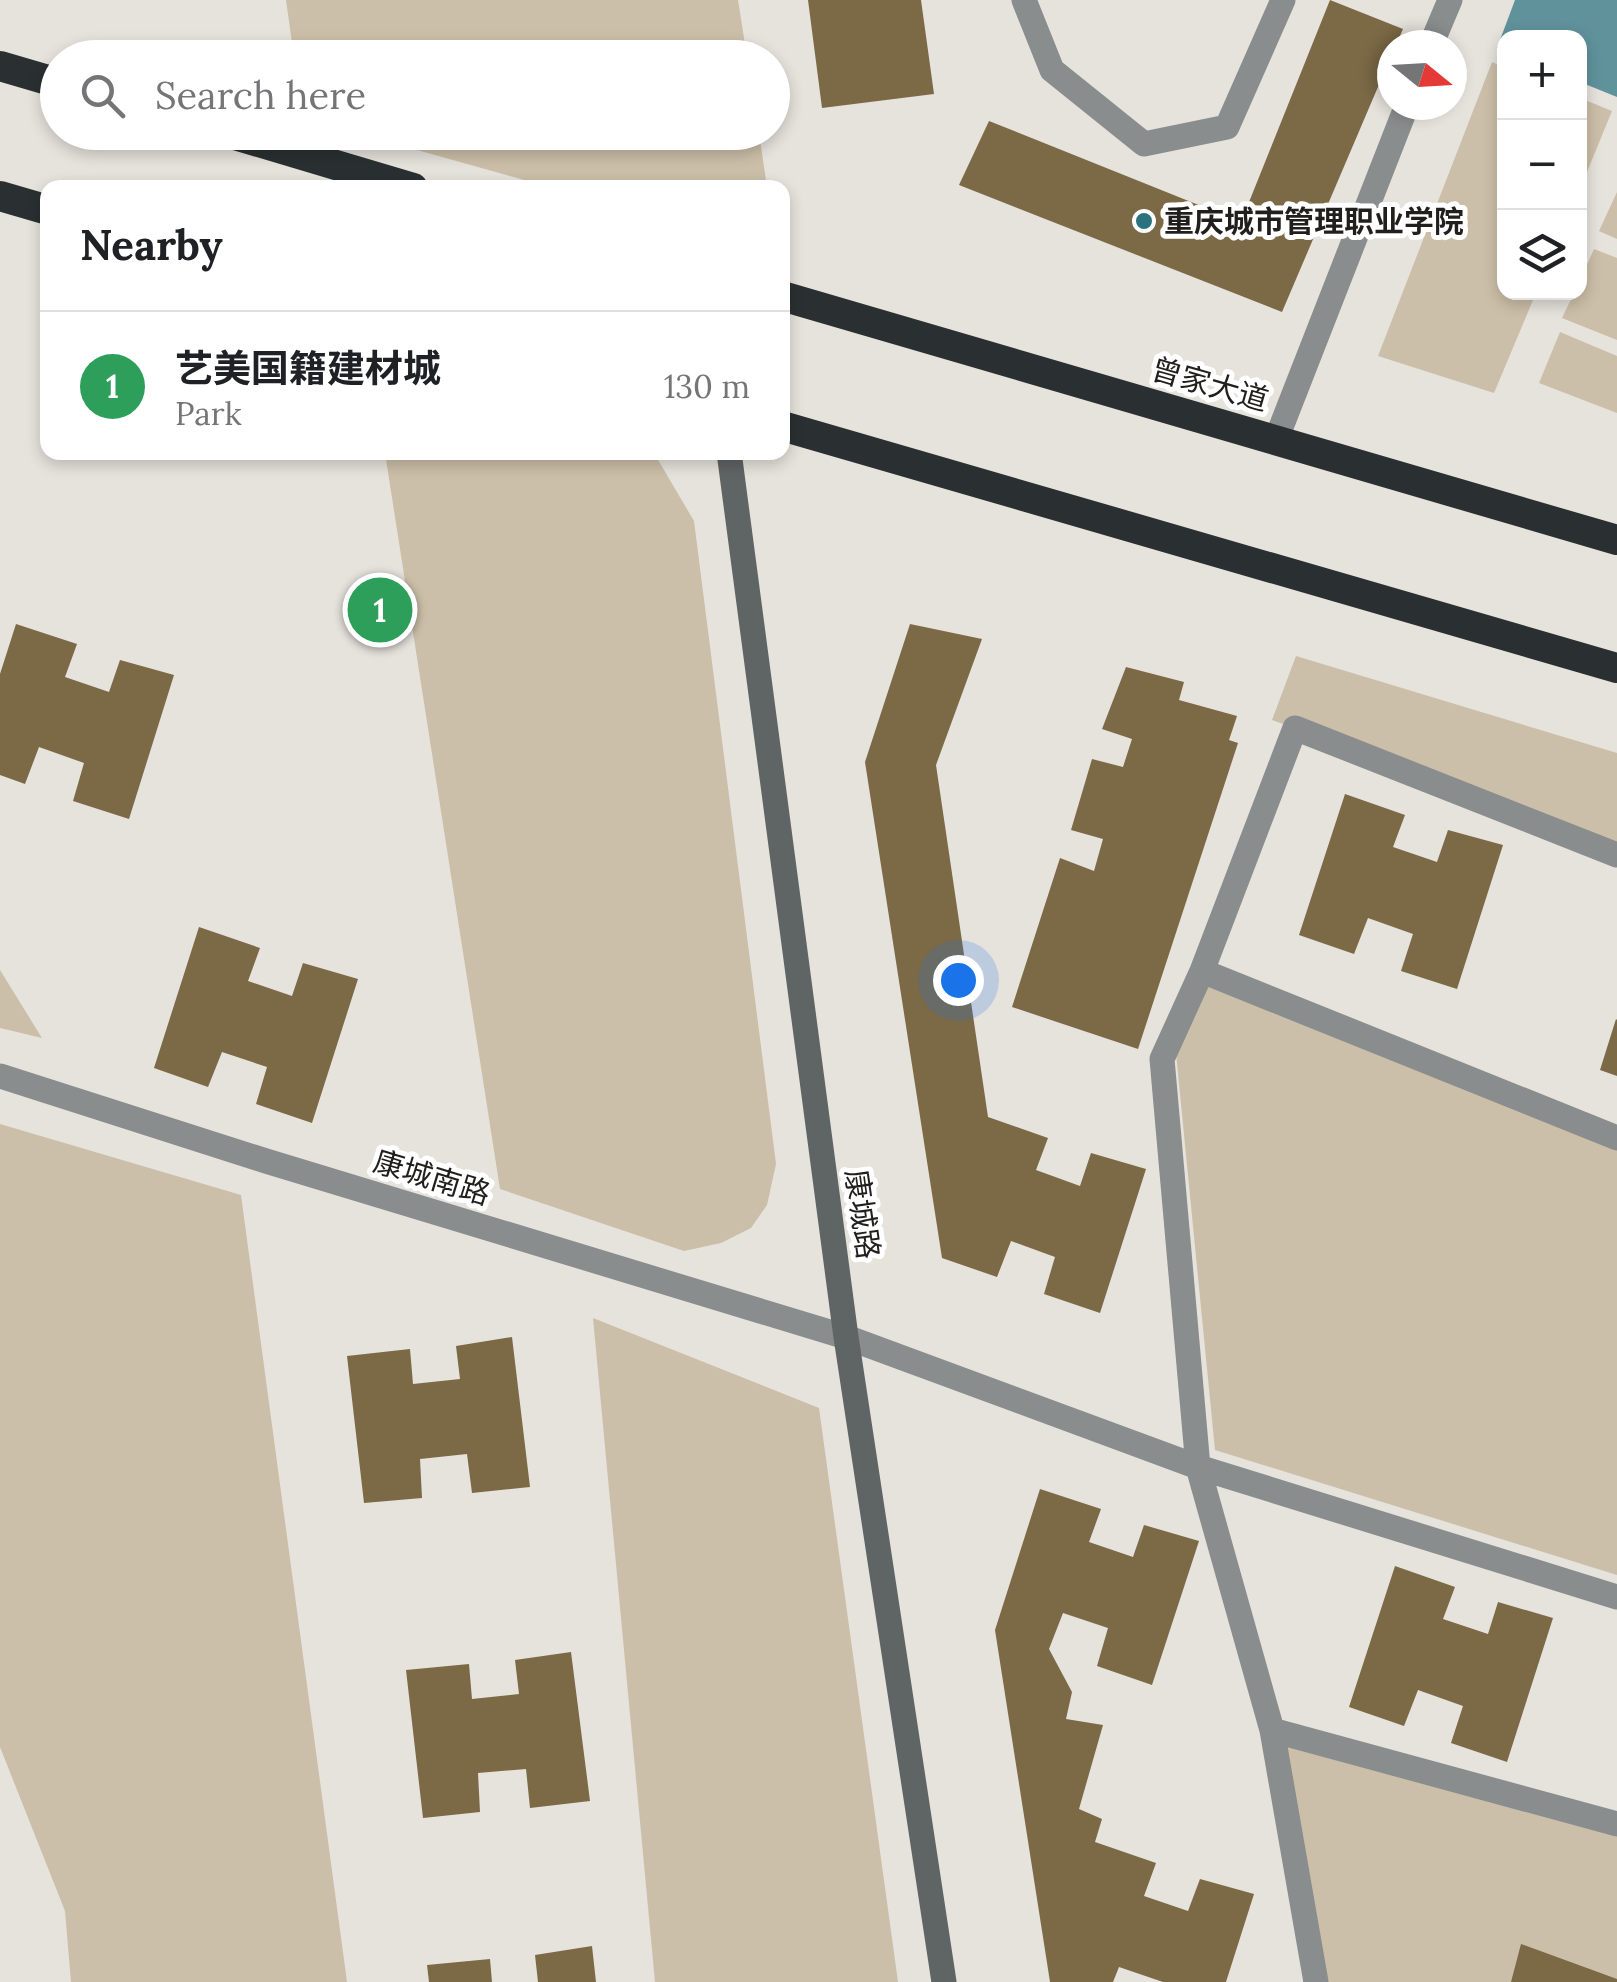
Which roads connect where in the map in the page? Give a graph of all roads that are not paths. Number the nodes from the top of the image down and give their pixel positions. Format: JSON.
{"nodes":[{"id":1,"x":1024,"y":0,"type":"edge"},
{"id":2,"x":1283,"y":0,"type":"edge"},
{"id":3,"x":1450,"y":0,"type":"edge"},
{"id":4,"x":1438,"y":30,"type":"edge"},
{"id":5,"x":0,"y":66,"type":"edge"},
{"id":6,"x":40,"y":78,"type":"edge"},
{"id":7,"x":1402,"y":120,"type":"edge"},
{"id":8,"x":286,"y":150,"type":"edge"},
{"id":9,"x":386,"y":180,"type":"edge"},
{"id":10,"x":0,"y":196,"type":"edge"},
{"id":11,"x":40,"y":208,"type":"edge"},
{"id":12,"x":790,"y":298,"type":"edge"},
{"id":13,"x":790,"y":428,"type":"edge"},
{"id":14,"x":1276,"y":440,"type":"junction"},
{"id":15,"x":730,"y":460,"type":"edge"},
{"id":16,"x":1617,"y":540,"type":"edge"},
{"id":17,"x":1617,"y":668,"type":"edge"},
{"id":18,"x":1617,"y":855,"type":"edge"},
{"id":19,"x":1202,"y":972,"type":"junction"},
{"id":20,"x":0,"y":1076,"type":"edge"},
{"id":21,"x":1617,"y":1138,"type":"edge"},
{"id":22,"x":846,"y":1337,"type":"junction"},
{"id":23,"x":1198,"y":1467,"type":"junction"},
{"id":24,"x":1617,"y":1597,"type":"edge"},
{"id":25,"x":1272,"y":1730,"type":"junction"},
{"id":26,"x":1617,"y":1824,"type":"edge"},
{"id":27,"x":944,"y":1982,"type":"edge"},
{"id":28,"x":1316,"y":1982,"type":"edge"}],
"edges":[{"from":1,"to":2,"type":"street"},
{"from":3,"to":4,"type":"street"},
{"from":5,"to":6,"type":"highway"},
{"from":7,"to":14,"type":"street"},
{"from":8,"to":9,"type":"highway"},
{"from":10,"to":11,"type":"highway"},
{"from":12,"to":14,"type":"highway","name":"曾家大道"},
{"from":13,"to":17,"type":"highway"},
{"from":14,"to":16,"type":"highway","name":"曾家大道"},
{"from":15,"to":22,"type":"street","name":"康城路"},
{"from":18,"to":19,"type":"street"},
{"from":19,"to":21,"type":"street"},
{"from":19,"to":23,"type":"street"},
{"from":20,"to":22,"type":"street","name":"康城南路"},
{"from":22,"to":23,"type":"street","name":"康城南路"},
{"from":22,"to":27,"type":"street","name":"康城路"},
{"from":23,"to":24,"type":"street","name":"康城南路"},
{"from":23,"to":25,"type":"street"},
{"from":25,"to":26,"type":"street"},
{"from":25,"to":28,"type":"street"}]}
